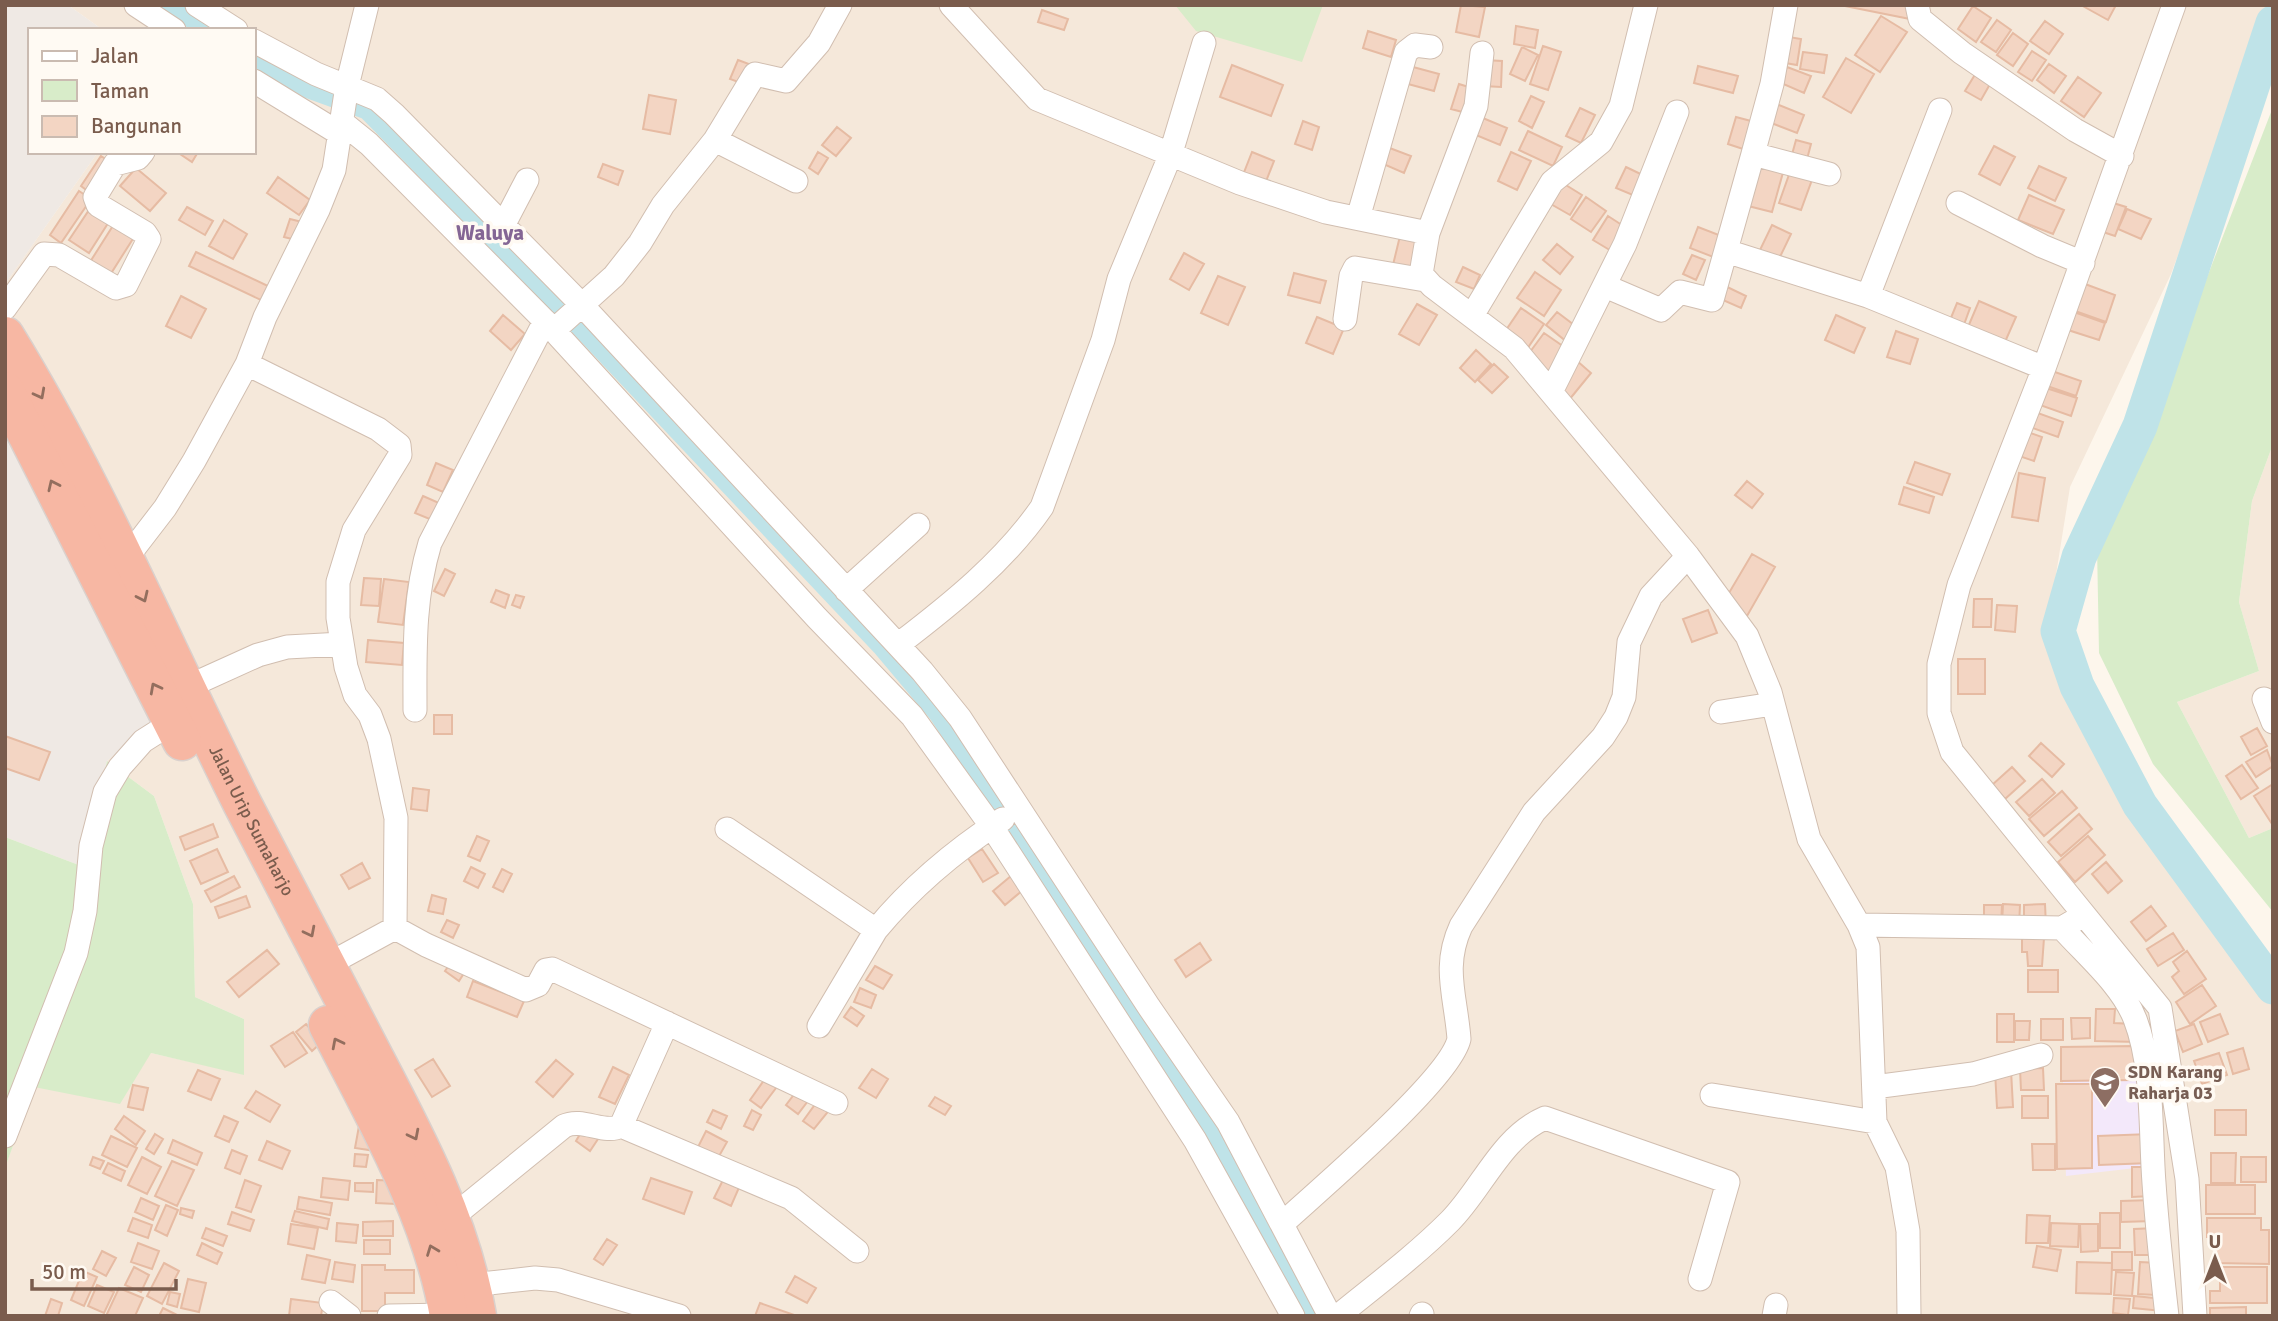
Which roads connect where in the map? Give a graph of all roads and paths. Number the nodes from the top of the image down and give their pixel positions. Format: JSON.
{"nodes":[{"id":1,"x":136,"y":5,"type":"edge"},
{"id":2,"x":367,"y":5,"type":"edge"},
{"id":3,"x":839,"y":5,"type":"edge"},
{"id":4,"x":951,"y":5,"type":"edge"},
{"id":5,"x":1646,"y":5,"type":"edge"},
{"id":6,"x":1786,"y":5,"type":"edge"},
{"id":7,"x":1917,"y":5,"type":"edge"},
{"id":8,"x":2174,"y":5,"type":"edge"},
{"id":9,"x":186,"y":18,"type":"edge"},
{"id":10,"x":228,"y":28,"type":"edge"},
{"id":11,"x":1204,"y":43,"type":"dead end"},
{"id":12,"x":256,"y":46,"type":"edge"},
{"id":13,"x":1431,"y":47,"type":"dead end"},
{"id":14,"x":1482,"y":53,"type":"dead end"},
{"id":15,"x":266,"y":73,"type":"edge"},
{"id":16,"x":346,"y":88,"type":"junction"},
{"id":17,"x":1940,"y":110,"type":"dead end"},
{"id":18,"x":1677,"y":111,"type":"dead end"},
{"id":19,"x":343,"y":125,"type":"junction"},
{"id":20,"x":715,"y":140,"type":"junction"},
{"id":21,"x":141,"y":154,"type":"edge"},
{"id":22,"x":1754,"y":154,"type":"junction"},
{"id":23,"x":1170,"y":156,"type":"junction"},
{"id":24,"x":2122,"y":156,"type":"junction"},
{"id":25,"x":1829,"y":174,"type":"dead end"},
{"id":26,"x":527,"y":180,"type":"dead end"},
{"id":27,"x":796,"y":181,"type":"dead end"},
{"id":28,"x":1958,"y":203,"type":"dead end"},
{"id":29,"x":1358,"y":218,"type":"junction"},
{"id":30,"x":504,"y":224,"type":"junction"},
{"id":31,"x":1428,"y":233,"type":"junction"},
{"id":32,"x":1726,"y":251,"type":"junction"},
{"id":33,"x":2083,"y":263,"type":"junction"},
{"id":34,"x":1425,"y":280,"type":"junction"},
{"id":35,"x":1605,"y":286,"type":"junction"},
{"id":36,"x":1868,"y":296,"type":"junction"},
{"id":37,"x":5,"y":308,"type":"edge"},
{"id":38,"x":1473,"y":314,"type":"junction"},
{"id":39,"x":561,"y":319,"type":"junction"},
{"id":40,"x":1345,"y":319,"type":"dead end"},
{"id":41,"x":5,"y":336,"type":"edge"},
{"id":42,"x":247,"y":364,"type":"junction"},
{"id":43,"x":2044,"y":368,"type":"junction"},
{"id":44,"x":5,"y":391,"type":"edge"},
{"id":45,"x":1551,"y":393,"type":"junction"},
{"id":46,"x":918,"y":524,"type":"dead end"},
{"id":47,"x":1688,"y":556,"type":"junction"},
{"id":48,"x":125,"y":560,"type":"junction"},
{"id":49,"x":846,"y":590,"type":"junction"},
{"id":50,"x":342,"y":644,"type":"junction"},
{"id":51,"x":899,"y":644,"type":"junction"},
{"id":52,"x":2264,"y":699,"type":"dead end"},
{"id":53,"x":1773,"y":704,"type":"junction"},
{"id":54,"x":179,"y":705,"type":"junction"},
{"id":55,"x":415,"y":710,"type":"dead end"},
{"id":56,"x":1721,"y":712,"type":"dead end"},
{"id":57,"x":2273,"y":722,"type":"edge"},
{"id":58,"x":1005,"y":818,"type":"junction"},
{"id":59,"x":727,"y":829,"type":"dead end"},
{"id":60,"x":2073,"y":921,"type":"junction"},
{"id":61,"x":1859,"y":925,"type":"junction"},
{"id":62,"x":395,"y":928,"type":"junction"},
{"id":63,"x":876,"y":930,"type":"junction"},
{"id":64,"x":327,"y":965,"type":"junction"},
{"id":65,"x":667,"y":1023,"type":"junction"},
{"id":66,"x":820,"y":1026,"type":"dead end"},
{"id":67,"x":2040,"y":1055,"type":"dead end"},
{"id":68,"x":1874,"y":1087,"type":"junction"},
{"id":69,"x":1712,"y":1095,"type":"dead end"},
{"id":70,"x":836,"y":1103,"type":"dead end"},
{"id":71,"x":2164,"y":1113,"type":"junction"},
{"id":72,"x":1875,"y":1122,"type":"junction"},
{"id":73,"x":621,"y":1126,"type":"junction"},
{"id":74,"x":1211,"y":1131,"type":"junction"},
{"id":75,"x":5,"y":1136,"type":"edge"},
{"id":76,"x":2171,"y":1180,"type":"junction"},
{"id":77,"x":450,"y":1219,"type":"junction"},
{"id":78,"x":1283,"y":1223,"type":"junction"},
{"id":79,"x":858,"y":1251,"type":"dead end"},
{"id":80,"x":2176,"y":1256,"type":"junction"},
{"id":81,"x":1700,"y":1279,"type":"dead end"},
{"id":82,"x":1297,"y":1298,"type":"edge"},
{"id":83,"x":475,"y":1300,"type":"edge"},
{"id":84,"x":626,"y":1308,"type":"edge"},
{"id":85,"x":449,"y":1315,"type":"edge"},
{"id":86,"x":389,"y":1316,"type":"edge"},
{"id":87,"x":679,"y":1316,"type":"edge"},
{"id":88,"x":1330,"y":1316,"type":"edge"},
{"id":89,"x":1338,"y":1316,"type":"edge"},
{"id":90,"x":1909,"y":1316,"type":"edge"},
{"id":91,"x":2167,"y":1316,"type":"edge"},
{"id":92,"x":2195,"y":1316,"type":"edge"}],
"edges":[{"from":1,"to":9,"type":"street"},
{"from":2,"to":16,"type":"street"},
{"from":3,"to":20,"type":"street"},
{"from":4,"to":23,"type":"street"},
{"from":5,"to":38,"type":"street"},
{"from":6,"to":22,"type":"street"},
{"from":7,"to":24,"type":"street"},
{"from":8,"to":24,"type":"street"},
{"from":9,"to":10,"type":"street"},
{"from":11,"to":23,"type":"street"},
{"from":12,"to":15,"type":"street"},
{"from":13,"to":29,"type":"street"},
{"from":14,"to":31,"type":"street"},
{"from":15,"to":16,"type":"street"},
{"from":15,"to":19,"type":"street"},
{"from":16,"to":19,"type":"street"},
{"from":16,"to":30,"type":"street"},
{"from":17,"to":36,"type":"street"},
{"from":18,"to":35,"type":"street"},
{"from":19,"to":39,"type":"street"},
{"from":19,"to":42,"type":"street"},
{"from":20,"to":27,"type":"street"},
{"from":20,"to":39,"type":"street"},
{"from":21,"to":37,"type":"street"},
{"from":22,"to":25,"type":"street"},
{"from":22,"to":32,"type":"street"},
{"from":23,"to":29,"type":"street"},
{"from":23,"to":51,"type":"street"},
{"from":24,"to":33,"type":"street"},
{"from":26,"to":30,"type":"street"},
{"from":28,"to":33,"type":"street"},
{"from":29,"to":31,"type":"street"},
{"from":30,"to":39,"type":"street"},
{"from":31,"to":34,"type":"street"},
{"from":32,"to":35,"type":"street"},
{"from":32,"to":36,"type":"street"},
{"from":33,"to":43,"type":"street"},
{"from":34,"to":38,"type":"street"},
{"from":34,"to":40,"type":"street"},
{"from":35,"to":45,"type":"street"},
{"from":36,"to":43,"type":"street"},
{"from":38,"to":45,"type":"street"},
{"from":39,"to":49,"type":"street"},
{"from":39,"to":55,"type":"street"},
{"from":39,"to":58,"type":"street"},
{"from":41,"to":48,"type":"highway","name":"Jalan Urip Sumaharjo","one_way":true},
{"from":42,"to":48,"type":"street"},
{"from":42,"to":50,"type":"street"},
{"from":43,"to":60,"type":"street"},
{"from":54,"to":44,"type":"highway","name":"Jalan Urip Sumaharjo","one_way":true},
{"from":45,"to":47,"type":"street"},
{"from":46,"to":49,"type":"street"},
{"from":47,"to":53,"type":"street"},
{"from":47,"to":78,"type":"street"},
{"from":48,"to":54,"type":"highway","name":"Jalan Urip Sumaharjo","one_way":true},
{"from":49,"to":51,"type":"street"},
{"from":50,"to":54,"type":"street"},
{"from":50,"to":62,"type":"street"},
{"from":51,"to":58,"type":"street"},
{"from":52,"to":57,"type":"street"},
{"from":53,"to":56,"type":"street"},
{"from":53,"to":61,"type":"street"},
{"from":54,"to":64,"type":"highway","name":"Jalan Urip Sumaharjo","one_way":true},
{"from":54,"to":75,"type":"street"},
{"from":85,"to":54,"type":"highway","name":"Jalan Urip Sumaharjo","one_way":true},
{"from":58,"to":63,"type":"street"},
{"from":58,"to":74,"type":"street"},
{"from":58,"to":74,"type":"street"},
{"from":59,"to":63,"type":"street"},
{"from":60,"to":61,"type":"street"},
{"from":60,"to":71,"type":"street"},
{"from":61,"to":68,"type":"street"},
{"from":62,"to":64,"type":"street"},
{"from":62,"to":65,"type":"street"},
{"from":63,"to":66,"type":"street"},
{"from":64,"to":77,"type":"highway","name":"Jalan Urip Sumaharjo","one_way":true},
{"from":65,"to":70,"type":"street"},
{"from":65,"to":73,"type":"street"},
{"from":67,"to":68,"type":"street"},
{"from":68,"to":72,"type":"street"},
{"from":69,"to":72,"type":"street"},
{"from":71,"to":76,"type":"street"},
{"from":71,"to":76,"type":"street"},
{"from":72,"to":90,"type":"street"},
{"from":73,"to":77,"type":"street"},
{"from":73,"to":79,"type":"street"},
{"from":74,"to":78,"type":"street"},
{"from":74,"to":82,"type":"street"},
{"from":76,"to":80,"type":"street"},
{"from":76,"to":80,"type":"street"},
{"from":77,"to":83,"type":"highway","name":"Jalan Urip Sumaharjo"},
{"from":78,"to":82,"type":"street"},
{"from":80,"to":91,"type":"street"},
{"from":80,"to":92,"type":"street"},
{"from":81,"to":89,"type":"street"},
{"from":82,"to":88,"type":"street"},
{"from":83,"to":84,"type":"street"},
{"from":84,"to":87,"type":"street"},
{"from":85,"to":86,"type":"street"}]}
